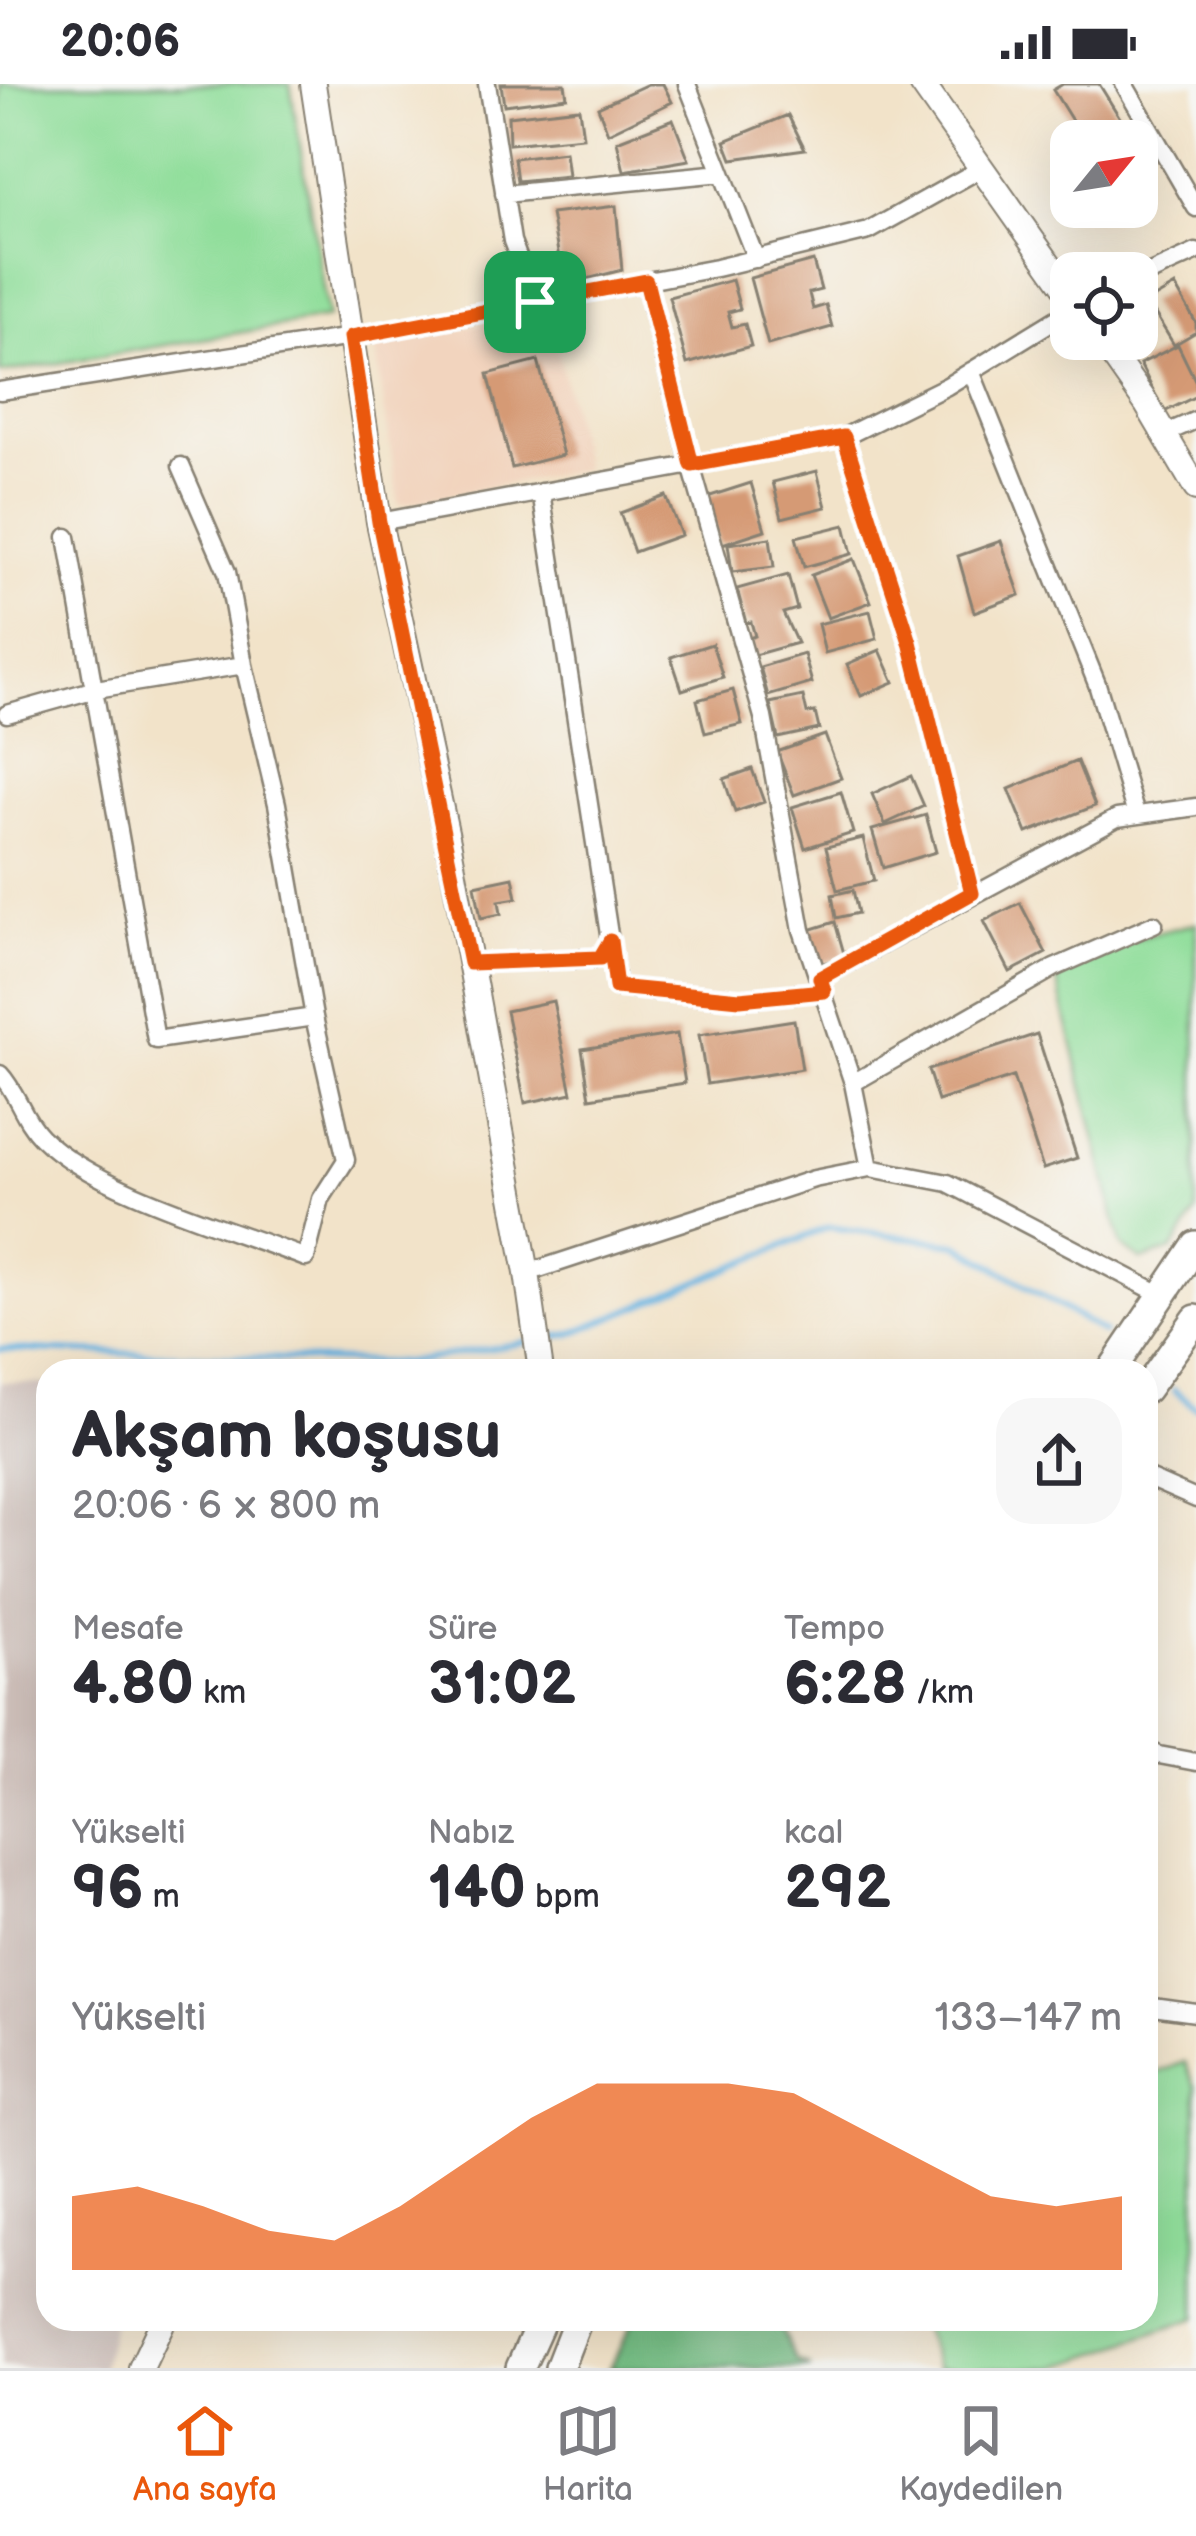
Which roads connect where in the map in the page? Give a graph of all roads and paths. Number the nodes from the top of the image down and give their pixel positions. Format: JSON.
{"nodes":[{"id":1,"x":314,"y":84,"type":"edge"},
{"id":2,"x":487,"y":84,"type":"edge"},
{"id":3,"x":687,"y":84,"type":"edge"},
{"id":4,"x":922,"y":84,"type":"edge"},
{"id":5,"x":1124,"y":84,"type":"edge"},
{"id":6,"x":982,"y":168,"type":"junction"},
{"id":7,"x":722,"y":173,"type":"junction"},
{"id":8,"x":504,"y":194,"type":"junction"},
{"id":9,"x":1196,"y":208,"type":"edge"},
{"id":10,"x":1196,"y":251,"type":"edge"},
{"id":11,"x":756,"y":259,"type":"junction"},
{"id":12,"x":1050,"y":266,"type":"edge"},
{"id":13,"x":1158,"y":269,"type":"edge"},
{"id":14,"x":646,"y":281,"type":"junction"},
{"id":15,"x":535,"y":302,"type":"junction"},
{"id":16,"x":1050,"y":323,"type":"edge"},
{"id":17,"x":351,"y":337,"type":"junction"},
{"id":18,"x":1115,"y":360,"type":"edge"},
{"id":19,"x":971,"y":371,"type":"junction"},
{"id":20,"x":0,"y":391,"type":"edge"},
{"id":21,"x":1196,"y":420,"type":"edge"},
{"id":22,"x":1164,"y":434,"type":"junction"},
{"id":23,"x":844,"y":437,"type":"junction"},
{"id":24,"x":692,"y":465,"type":"junction"},
{"id":25,"x":181,"y":466,"type":"dead end"},
{"id":26,"x":1196,"y":488,"type":"edge"},
{"id":27,"x":542,"y":492,"type":"junction"},
{"id":28,"x":379,"y":522,"type":"junction"},
{"id":29,"x":67,"y":537,"type":"dead end"},
{"id":30,"x":244,"y":664,"type":"junction"},
{"id":31,"x":96,"y":689,"type":"junction"},
{"id":32,"x":7,"y":714,"type":"dead end"},
{"id":33,"x":1196,"y":807,"type":"edge"},
{"id":34,"x":1136,"y":815,"type":"junction"},
{"id":35,"x":972,"y":893,"type":"junction"},
{"id":36,"x":1154,"y":924,"type":"dead end"},
{"id":37,"x":610,"y":941,"type":"junction"},
{"id":38,"x":470,"y":963,"type":"junction"},
{"id":39,"x":822,"y":985,"type":"junction"},
{"id":40,"x":314,"y":1017,"type":"junction"},
{"id":41,"x":0,"y":1074,"type":"edge"},
{"id":42,"x":853,"y":1083,"type":"junction"},
{"id":43,"x":870,"y":1168,"type":"junction"},
{"id":44,"x":1196,"y":1245,"type":"edge"},
{"id":45,"x":529,"y":1284,"type":"junction"},
{"id":46,"x":1162,"y":1295,"type":"junction"},
{"id":47,"x":1196,"y":1319,"type":"edge"},
{"id":48,"x":540,"y":1359,"type":"edge"},
{"id":49,"x":1119,"y":1359,"type":"edge"},
{"id":50,"x":1158,"y":1372,"type":"edge"},
{"id":51,"x":1158,"y":1483,"type":"edge"},
{"id":52,"x":1196,"y":1499,"type":"edge"},
{"id":53,"x":1158,"y":1755,"type":"edge"},
{"id":54,"x":1196,"y":1762,"type":"edge"},
{"id":55,"x":1158,"y":2008,"type":"edge"},
{"id":56,"x":1196,"y":2013,"type":"edge"},
{"id":57,"x":158,"y":2331,"type":"edge"},
{"id":58,"x":537,"y":2331,"type":"edge"},
{"id":59,"x":573,"y":2331,"type":"edge"},
{"id":60,"x":141,"y":2368,"type":"edge"},
{"id":61,"x":520,"y":2368,"type":"edge"},
{"id":62,"x":559,"y":2368,"type":"edge"}],
"edges":[{"from":1,"to":17,"type":"street"},
{"from":2,"to":8,"type":"street"},
{"from":3,"to":7,"type":"street"},
{"from":4,"to":6,"type":"street"},
{"from":5,"to":9,"type":"street"},
{"from":6,"to":11,"type":"street"},
{"from":6,"to":12,"type":"street"},
{"from":7,"to":8,"type":"street"},
{"from":7,"to":11,"type":"street"},
{"from":8,"to":15,"type":"street"},
{"from":10,"to":13,"type":"street"},
{"from":11,"to":14,"type":"street"},
{"from":14,"to":15,"type":"street"},
{"from":14,"to":24,"type":"street"},
{"from":15,"to":17,"type":"street"},
{"from":16,"to":19,"type":"street"},
{"from":17,"to":20,"type":"street"},
{"from":17,"to":28,"type":"street"},
{"from":18,"to":22,"type":"street"},
{"from":19,"to":23,"type":"street"},
{"from":19,"to":34,"type":"street"},
{"from":21,"to":22,"type":"street"},
{"from":22,"to":26,"type":"street"},
{"from":23,"to":24,"type":"street"},
{"from":23,"to":35,"type":"street"},
{"from":24,"to":27,"type":"street"},
{"from":24,"to":39,"type":"street"},
{"from":25,"to":30,"type":"street"},
{"from":27,"to":28,"type":"street"},
{"from":27,"to":37,"type":"street"},
{"from":28,"to":38,"type":"street"},
{"from":29,"to":31,"type":"street"},
{"from":30,"to":31,"type":"street"},
{"from":30,"to":40,"type":"street"},
{"from":31,"to":32,"type":"street"},
{"from":31,"to":40,"type":"street"},
{"from":33,"to":34,"type":"street"},
{"from":34,"to":35,"type":"street"},
{"from":35,"to":39,"type":"street"},
{"from":36,"to":42,"type":"street"},
{"from":37,"to":38,"type":"street"},
{"from":37,"to":39,"type":"street"},
{"from":38,"to":45,"type":"street"},
{"from":39,"to":42,"type":"street"},
{"from":40,"to":41,"type":"street"},
{"from":42,"to":43,"type":"street"},
{"from":43,"to":45,"type":"street"},
{"from":43,"to":46,"type":"street"},
{"from":44,"to":46,"type":"main road"},
{"from":45,"to":48,"type":"street"},
{"from":46,"to":49,"type":"main road"},
{"from":47,"to":50,"type":"main road"},
{"from":51,"to":52,"type":"street"},
{"from":53,"to":54,"type":"street"},
{"from":55,"to":56,"type":"street"},
{"from":57,"to":60,"type":"street"},
{"from":58,"to":61,"type":"main road"},
{"from":59,"to":62,"type":"main road"}]}
